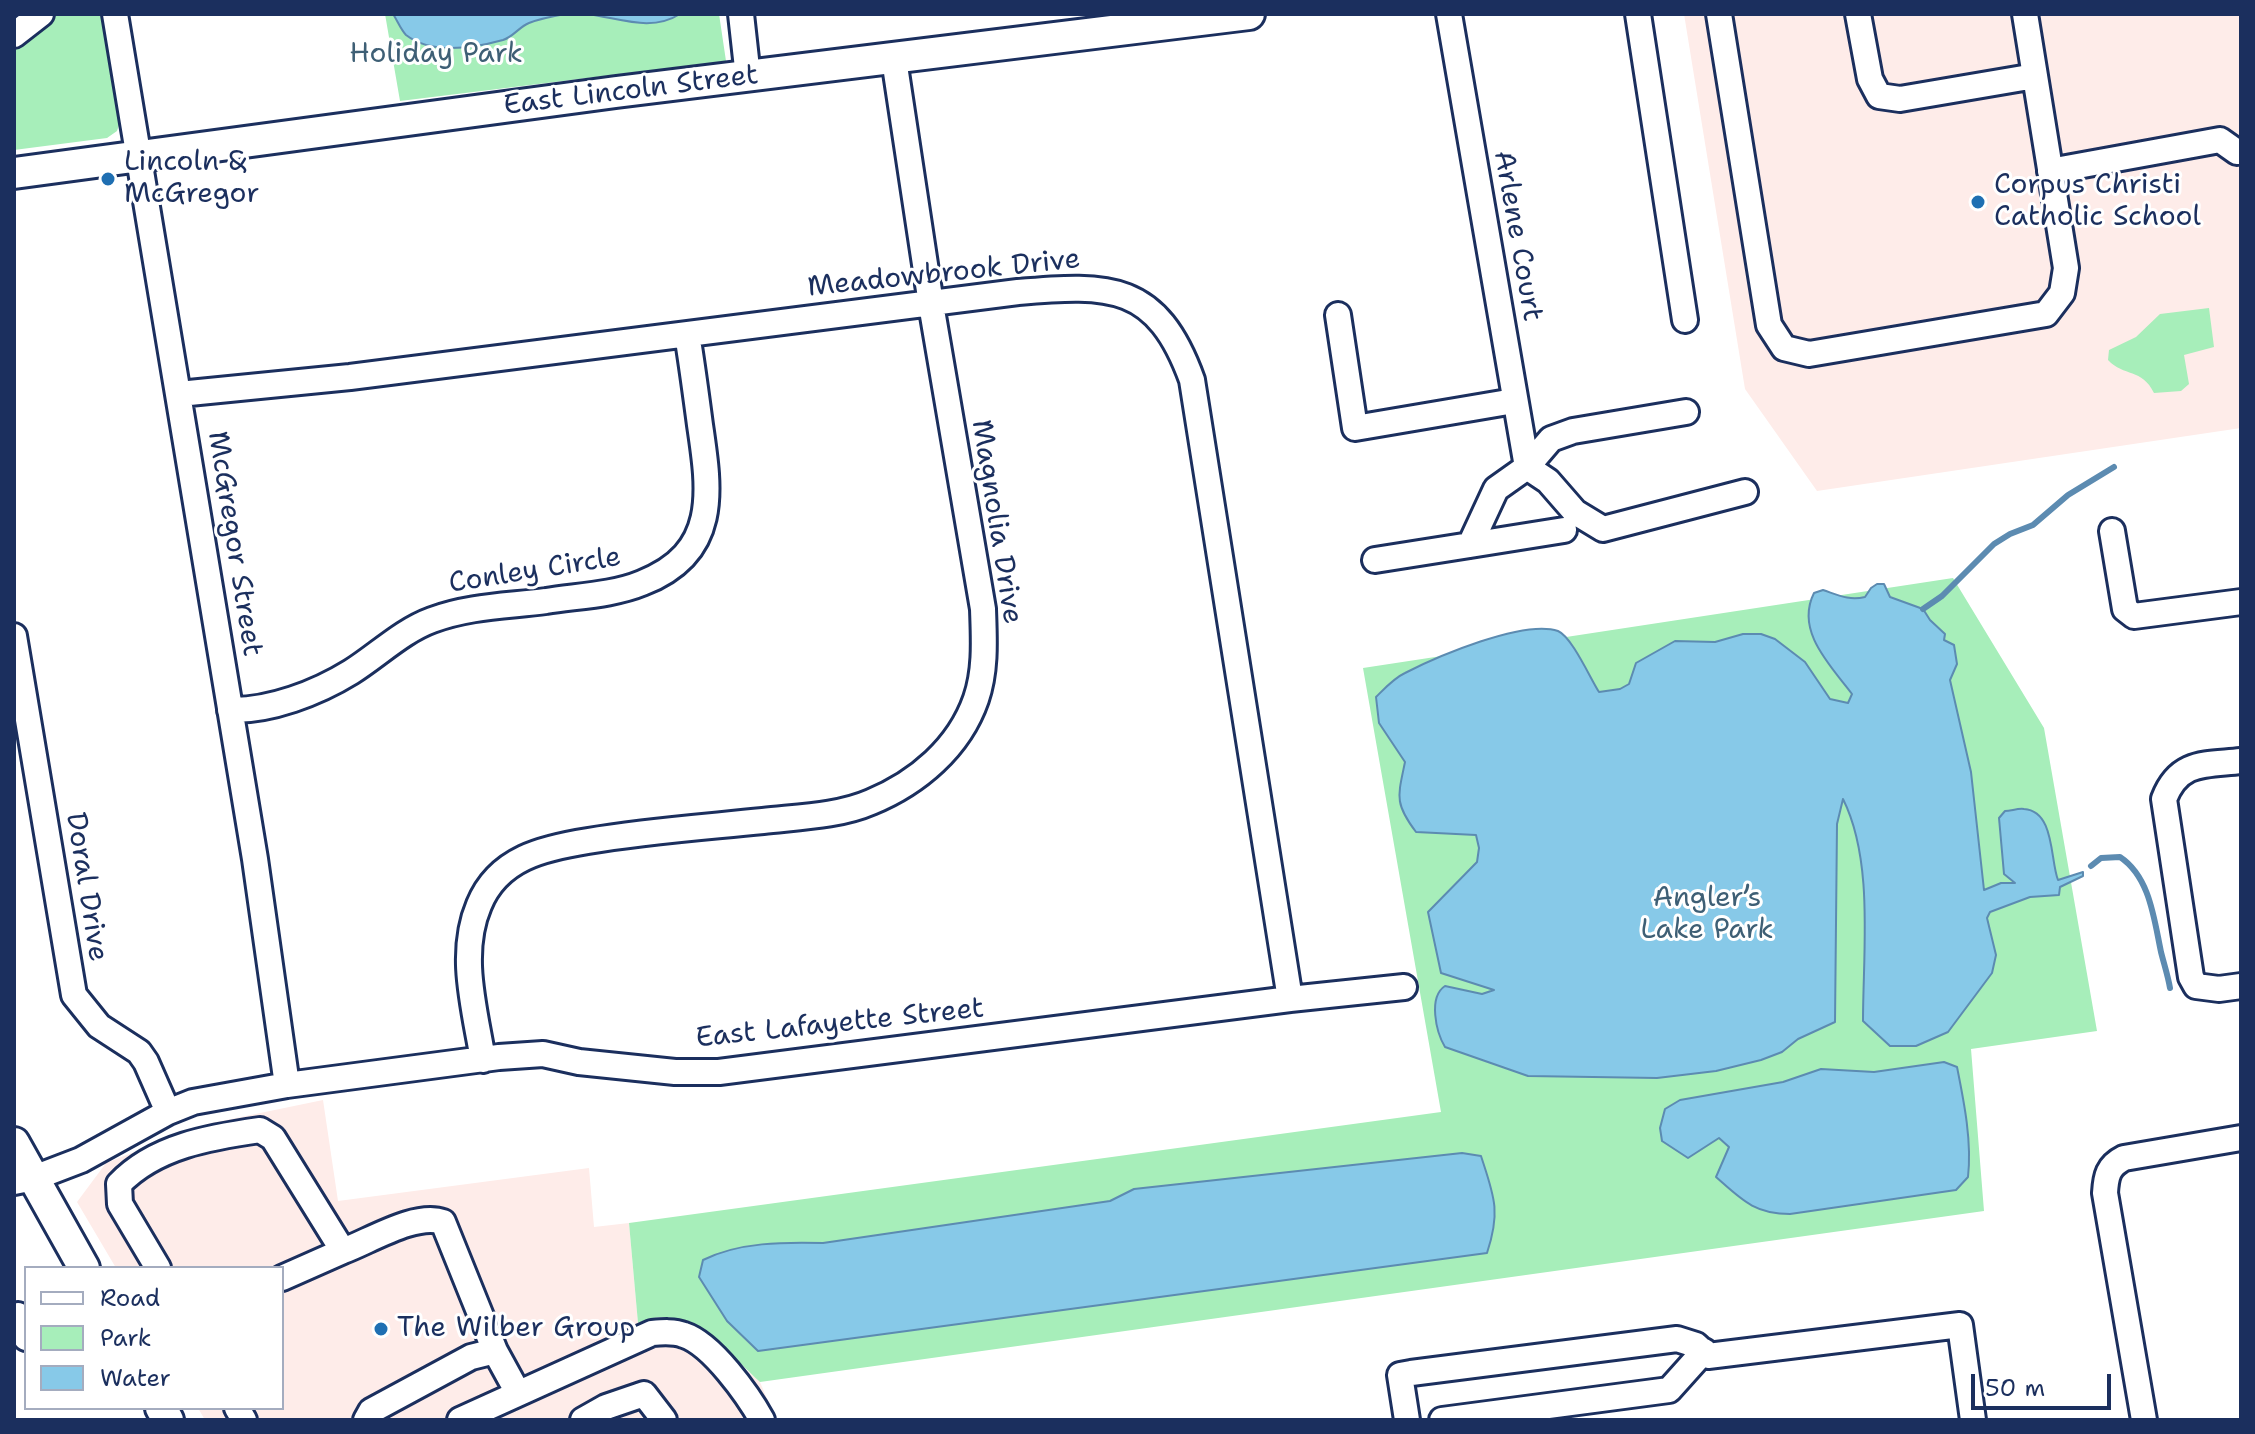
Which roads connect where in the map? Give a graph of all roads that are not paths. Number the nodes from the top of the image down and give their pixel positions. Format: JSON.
{"nodes":[{"id":1,"x":41,"y":14,"type":"edge"},
{"id":2,"x":115,"y":14,"type":"edge"},
{"id":3,"x":741,"y":14,"type":"edge"},
{"id":4,"x":1249,"y":14,"type":"edge"},
{"id":5,"x":1449,"y":14,"type":"edge"},
{"id":6,"x":1638,"y":14,"type":"edge"},
{"id":7,"x":1719,"y":14,"type":"edge"},
{"id":8,"x":1858,"y":14,"type":"edge"},
{"id":9,"x":2025,"y":14,"type":"edge"},
{"id":10,"x":1218,"y":16,"type":"edge"},
{"id":11,"x":14,"y":35,"type":"edge"},
{"id":12,"x":894,"y":59,"type":"junction"},
{"id":13,"x":2035,"y":76,"type":"junction"},
{"id":14,"x":748,"y":77,"type":"junction"},
{"id":15,"x":2241,"y":151,"type":"edge"},
{"id":16,"x":139,"y":156,"type":"junction"},
{"id":17,"x":2050,"y":171,"type":"junction"},
{"id":18,"x":14,"y":173,"type":"edge"},
{"id":19,"x":931,"y":304,"type":"junction"},
{"id":20,"x":1338,"y":315,"type":"dead end"},
{"id":21,"x":1685,"y":320,"type":"dead end"},
{"id":22,"x":687,"y":334,"type":"junction"},
{"id":23,"x":179,"y":394,"type":"junction"},
{"id":24,"x":1514,"y":401,"type":"junction"},
{"id":25,"x":1686,"y":412,"type":"dead end"},
{"id":26,"x":1527,"y":467,"type":"junction"},
{"id":27,"x":1745,"y":492,"type":"dead end"},
{"id":28,"x":1564,"y":530,"type":"dead end"},
{"id":29,"x":2112,"y":531,"type":"dead end"},
{"id":30,"x":1470,"y":545,"type":"junction"},
{"id":31,"x":1375,"y":560,"type":"dead end"},
{"id":32,"x":2241,"y":602,"type":"edge"},
{"id":33,"x":15,"y":651,"type":"edge"},
{"id":34,"x":230,"y":710,"type":"junction"},
{"id":35,"x":2241,"y":761,"type":"edge"},
{"id":36,"x":2241,"y":986,"type":"edge"},
{"id":37,"x":1404,"y":987,"type":"dead end"},
{"id":38,"x":1290,"y":999,"type":"junction"},
{"id":39,"x":483,"y":1060,"type":"junction"},
{"id":40,"x":287,"y":1085,"type":"junction"},
{"id":41,"x":161,"y":1116,"type":"junction"},
{"id":42,"x":2241,"y":1138,"type":"edge"},
{"id":43,"x":14,"y":1143,"type":"edge"},
{"id":44,"x":172,"y":1150,"type":"junction"},
{"id":45,"x":24,"y":1180,"type":"edge"},
{"id":46,"x":343,"y":1251,"type":"junction"},
{"id":47,"x":83,"y":1266,"type":"edge"},
{"id":48,"x":157,"y":1266,"type":"edge"},
{"id":49,"x":284,"y":1277,"type":"edge"},
{"id":50,"x":22,"y":1322,"type":"edge"},
{"id":51,"x":14,"y":1348,"type":"edge"},
{"id":52,"x":495,"y":1351,"type":"junction"},
{"id":53,"x":1704,"y":1351,"type":"junction"},
{"id":54,"x":518,"y":1393,"type":"junction"},
{"id":55,"x":366,"y":1420,"type":"edge"},
{"id":56,"x":460,"y":1420,"type":"edge"},
{"id":57,"x":583,"y":1420,"type":"edge"},
{"id":58,"x":664,"y":1420,"type":"edge"},
{"id":59,"x":762,"y":1420,"type":"edge"},
{"id":60,"x":1407,"y":1420,"type":"edge"},
{"id":61,"x":1442,"y":1420,"type":"edge"},
{"id":62,"x":1973,"y":1420,"type":"edge"},
{"id":63,"x":2144,"y":1420,"type":"edge"}],
"edges":[{"from":1,"to":11,"type":"street"},
{"from":2,"to":16,"type":"street","name":"McGregor Street"},
{"from":3,"to":14,"type":"street"},
{"from":4,"to":10,"type":"main road","name":"East Lincoln Street"},
{"from":5,"to":24,"type":"street","name":"Arlene Court"},
{"from":6,"to":21,"type":"street"},
{"from":7,"to":17,"type":"street"},
{"from":8,"to":13,"type":"street"},
{"from":9,"to":13,"type":"street"},
{"from":10,"to":12,"type":"main road","name":"East Lincoln Street"},
{"from":12,"to":14,"type":"main road","name":"East Lincoln Street"},
{"from":12,"to":19,"type":"street","name":"Magnolia Drive"},
{"from":13,"to":17,"type":"street"},
{"from":14,"to":16,"type":"main road","name":"East Lincoln Street"},
{"from":15,"to":17,"type":"street"},
{"from":16,"to":18,"type":"main road","name":"East Lincoln Street"},
{"from":16,"to":23,"type":"street","name":"McGregor Street"},
{"from":19,"to":22,"type":"street","name":"Meadowbrook Drive"},
{"from":19,"to":38,"type":"street","name":"Meadowbrook Drive"},
{"from":19,"to":39,"type":"street","name":"Magnolia Drive"},
{"from":20,"to":24,"type":"street"},
{"from":22,"to":23,"type":"street","name":"Meadowbrook Drive"},
{"from":22,"to":34,"type":"street","name":"Conley Circle"},
{"from":23,"to":34,"type":"street","name":"McGregor Street"},
{"from":24,"to":26,"type":"street","name":"Arlene Court"},
{"from":25,"to":26,"type":"street"},
{"from":26,"to":27,"type":"street"},
{"from":26,"to":30,"type":"street"},
{"from":28,"to":30,"type":"street"},
{"from":29,"to":32,"type":"street"},
{"from":30,"to":31,"type":"street"},
{"from":33,"to":41,"type":"street","name":"Doral Drive"},
{"from":34,"to":40,"type":"street","name":"McGregor Street"},
{"from":35,"to":36,"type":"street"},
{"from":37,"to":38,"type":"street","name":"East Lafayette Street"},
{"from":38,"to":39,"type":"street","name":"East Lafayette Street"},
{"from":39,"to":40,"type":"street","name":"East Lafayette Street"},
{"from":40,"to":41,"type":"street","name":"East Lafayette Street"},
{"from":41,"to":44,"type":"street","name":"Doral Drive"},
{"from":41,"to":45,"type":"street","name":"East Lafayette Street"},
{"from":42,"to":63,"type":"street"},
{"from":43,"to":45,"type":"main road"},
{"from":44,"to":46,"type":"street"},
{"from":44,"to":48,"type":"street"},
{"from":45,"to":47,"type":"main road"},
{"from":46,"to":49,"type":"street"},
{"from":46,"to":52,"type":"street"},
{"from":50,"to":51,"type":"street"},
{"from":52,"to":54,"type":"street"},
{"from":52,"to":55,"type":"street"},
{"from":53,"to":60,"type":"street"},
{"from":53,"to":61,"type":"street"},
{"from":53,"to":62,"type":"street"},
{"from":54,"to":56,"type":"street"},
{"from":54,"to":59,"type":"street"},
{"from":57,"to":58,"type":"street"}]}
